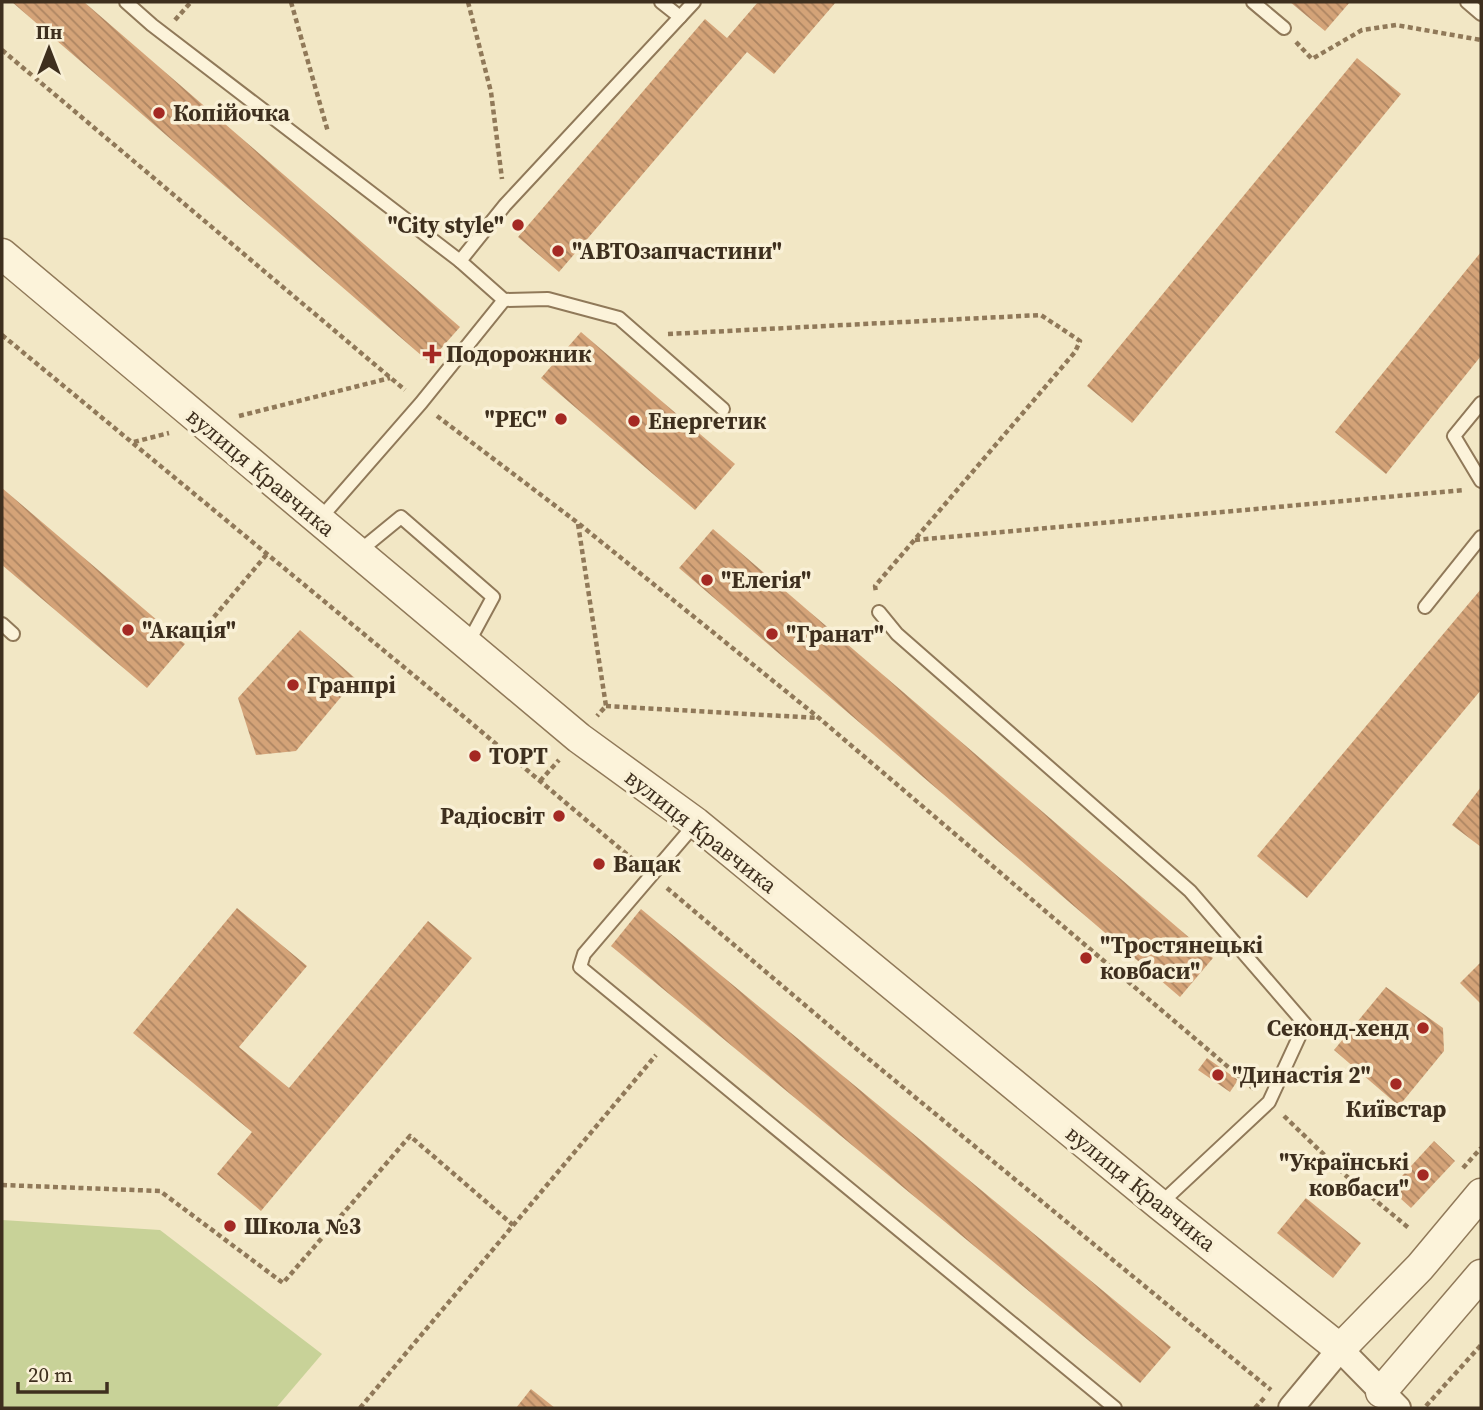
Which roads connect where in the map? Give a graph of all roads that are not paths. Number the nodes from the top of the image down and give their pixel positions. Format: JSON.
{"nodes":[{"id":1,"x":126,"y":2,"type":"edge"},
{"id":2,"x":661,"y":2,"type":"edge"},
{"id":3,"x":694,"y":2,"type":"edge"},
{"id":4,"x":1253,"y":2,"type":"edge"},
{"id":5,"x":1467,"y":2,"type":"edge"},
{"id":6,"x":1481,"y":14,"type":"edge"},
{"id":7,"x":680,"y":18,"type":"junction"},
{"id":8,"x":1284,"y":28,"type":"road end"},
{"id":9,"x":460,"y":261,"type":"junction"},
{"id":10,"x":8,"y":263,"type":"edge"},
{"id":11,"x":504,"y":300,"type":"junction"},
{"id":12,"x":1481,"y":403,"type":"edge"},
{"id":13,"x":723,"y":409,"type":"dead end"},
{"id":14,"x":1481,"y":481,"type":"edge"},
{"id":15,"x":318,"y":521,"type":"junction"},
{"id":16,"x":1481,"y":537,"type":"edge"},
{"id":17,"x":357,"y":554,"type":"junction"},
{"id":18,"x":1425,"y":607,"type":"dead end"},
{"id":19,"x":879,"y":612,"type":"road end"},
{"id":20,"x":2,"y":624,"type":"edge"},
{"id":21,"x":13,"y":634,"type":"dead end"},
{"id":22,"x":467,"y":646,"type":"junction"},
{"id":23,"x":696,"y":823,"type":"junction"},
{"id":24,"x":1481,"y":1194,"type":"edge"},
{"id":25,"x":1160,"y":1205,"type":"junction"},
{"id":26,"x":1481,"y":1275,"type":"edge"},
{"id":27,"x":1340,"y":1349,"type":"junction"},
{"id":28,"x":1390,"y":1400,"type":"edge"},
{"id":29,"x":1115,"y":1408,"type":"edge"},
{"id":30,"x":1291,"y":1408,"type":"edge"}],
"edges":[{"from":1,"to":9,"type":"lane"},
{"from":2,"to":7,"type":"lane"},
{"from":3,"to":7,"type":"lane"},
{"from":4,"to":8,"type":"lane"},
{"from":5,"to":6,"type":"lane"},
{"from":7,"to":9,"type":"lane"},
{"from":9,"to":11,"type":"lane"},
{"from":10,"to":15,"type":"street","name":"вулиця Кравчика"},
{"from":11,"to":13,"type":"lane"},
{"from":11,"to":15,"type":"lane"},
{"from":12,"to":14,"type":"lane"},
{"from":15,"to":17,"type":"street","name":"вулиця Кравчика"},
{"from":16,"to":18,"type":"lane"},
{"from":17,"to":22,"type":"street","name":"вулиця Кравчика"},
{"from":17,"to":22,"type":"lane"},
{"from":19,"to":25,"type":"lane"},
{"from":20,"to":21,"type":"lane"},
{"from":22,"to":23,"type":"street","name":"вулиця Кравчика"},
{"from":23,"to":25,"type":"street","name":"вулиця Кравчика"},
{"from":23,"to":29,"type":"lane"},
{"from":24,"to":27,"type":"street"},
{"from":25,"to":27,"type":"street","name":"вулиця Кравчика"},
{"from":26,"to":28,"type":"street"},
{"from":27,"to":28,"type":"street","name":"вулиця Кравчика"},
{"from":27,"to":30,"type":"street"}]}
